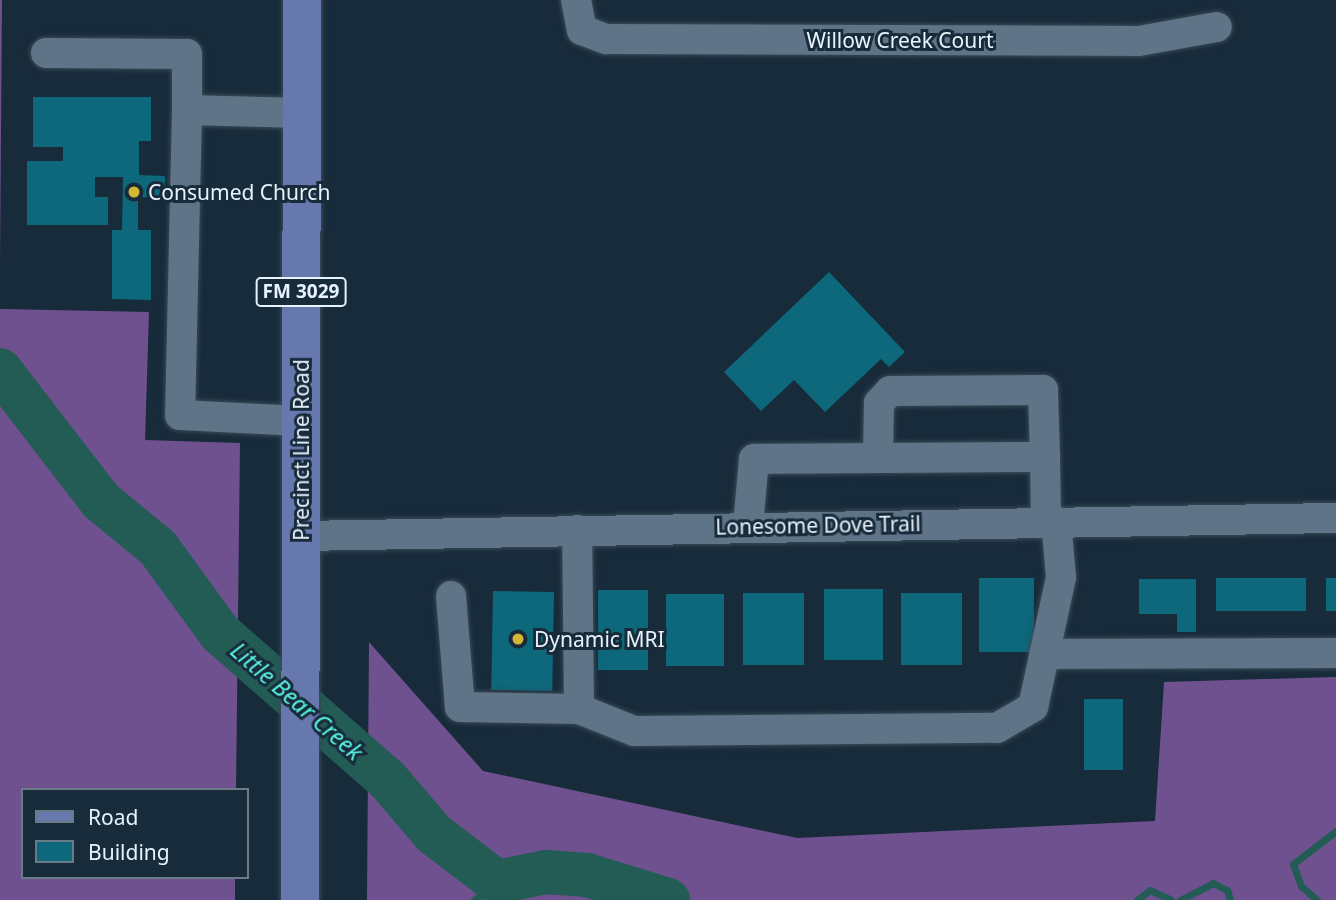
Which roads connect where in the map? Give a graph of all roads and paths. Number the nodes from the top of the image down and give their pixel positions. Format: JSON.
{"nodes":[{"id":1,"x":302,"y":0,"type":"edge"},
{"id":2,"x":576,"y":0,"type":"edge"},
{"id":3,"x":1217,"y":27,"type":"dead end"},
{"id":4,"x":46,"y":53,"type":"dead end"},
{"id":5,"x":187,"y":110,"type":"junction"},
{"id":6,"x":302,"y":113,"type":"junction"},
{"id":7,"x":301,"y":421,"type":"junction"},
{"id":8,"x":1045,"y":457,"type":"junction"},
{"id":9,"x":878,"y":458,"type":"junction"},
{"id":10,"x":1336,"y":518,"type":"edge"},
{"id":11,"x":1051,"y":521,"type":"junction"},
{"id":12,"x":748,"y":526,"type":"junction"},
{"id":13,"x":577,"y":530,"type":"junction"},
{"id":14,"x":300,"y":536,"type":"junction"},
{"id":15,"x":451,"y":596,"type":"dead end"},
{"id":16,"x":1336,"y":653,"type":"edge"},
{"id":17,"x":1044,"y":654,"type":"junction"},
{"id":18,"x":579,"y":709,"type":"junction"},
{"id":19,"x":300,"y":900,"type":"edge"}],
"edges":[{"from":1,"to":6,"type":"main road","name":"Precinct Line Road","number":"FM 3029"},
{"from":2,"to":3,"type":"street","name":"Willow Creek Court"},
{"from":4,"to":5,"type":"street"},
{"from":5,"to":6,"type":"street"},
{"from":5,"to":7,"type":"street"},
{"from":6,"to":7,"type":"main road","name":"Precinct Line Road","number":"FM 3029"},
{"from":7,"to":14,"type":"main road","name":"Precinct Line Road","number":"FM 3029"},
{"from":8,"to":9,"type":"street"},
{"from":8,"to":9,"type":"street"},
{"from":8,"to":11,"type":"street"},
{"from":9,"to":12,"type":"street"},
{"from":10,"to":11,"type":"street","name":"Lonesome Dove Trail"},
{"from":11,"to":12,"type":"street","name":"Lonesome Dove Trail"},
{"from":11,"to":17,"type":"street"},
{"from":12,"to":13,"type":"street","name":"Lonesome Dove Trail"},
{"from":13,"to":14,"type":"street","name":"Lonesome Dove Trail"},
{"from":13,"to":18,"type":"street"},
{"from":14,"to":19,"type":"main road","name":"Precinct Line Road","number":"FM 3029"},
{"from":15,"to":18,"type":"street"},
{"from":16,"to":17,"type":"street"},
{"from":17,"to":18,"type":"street"}]}
